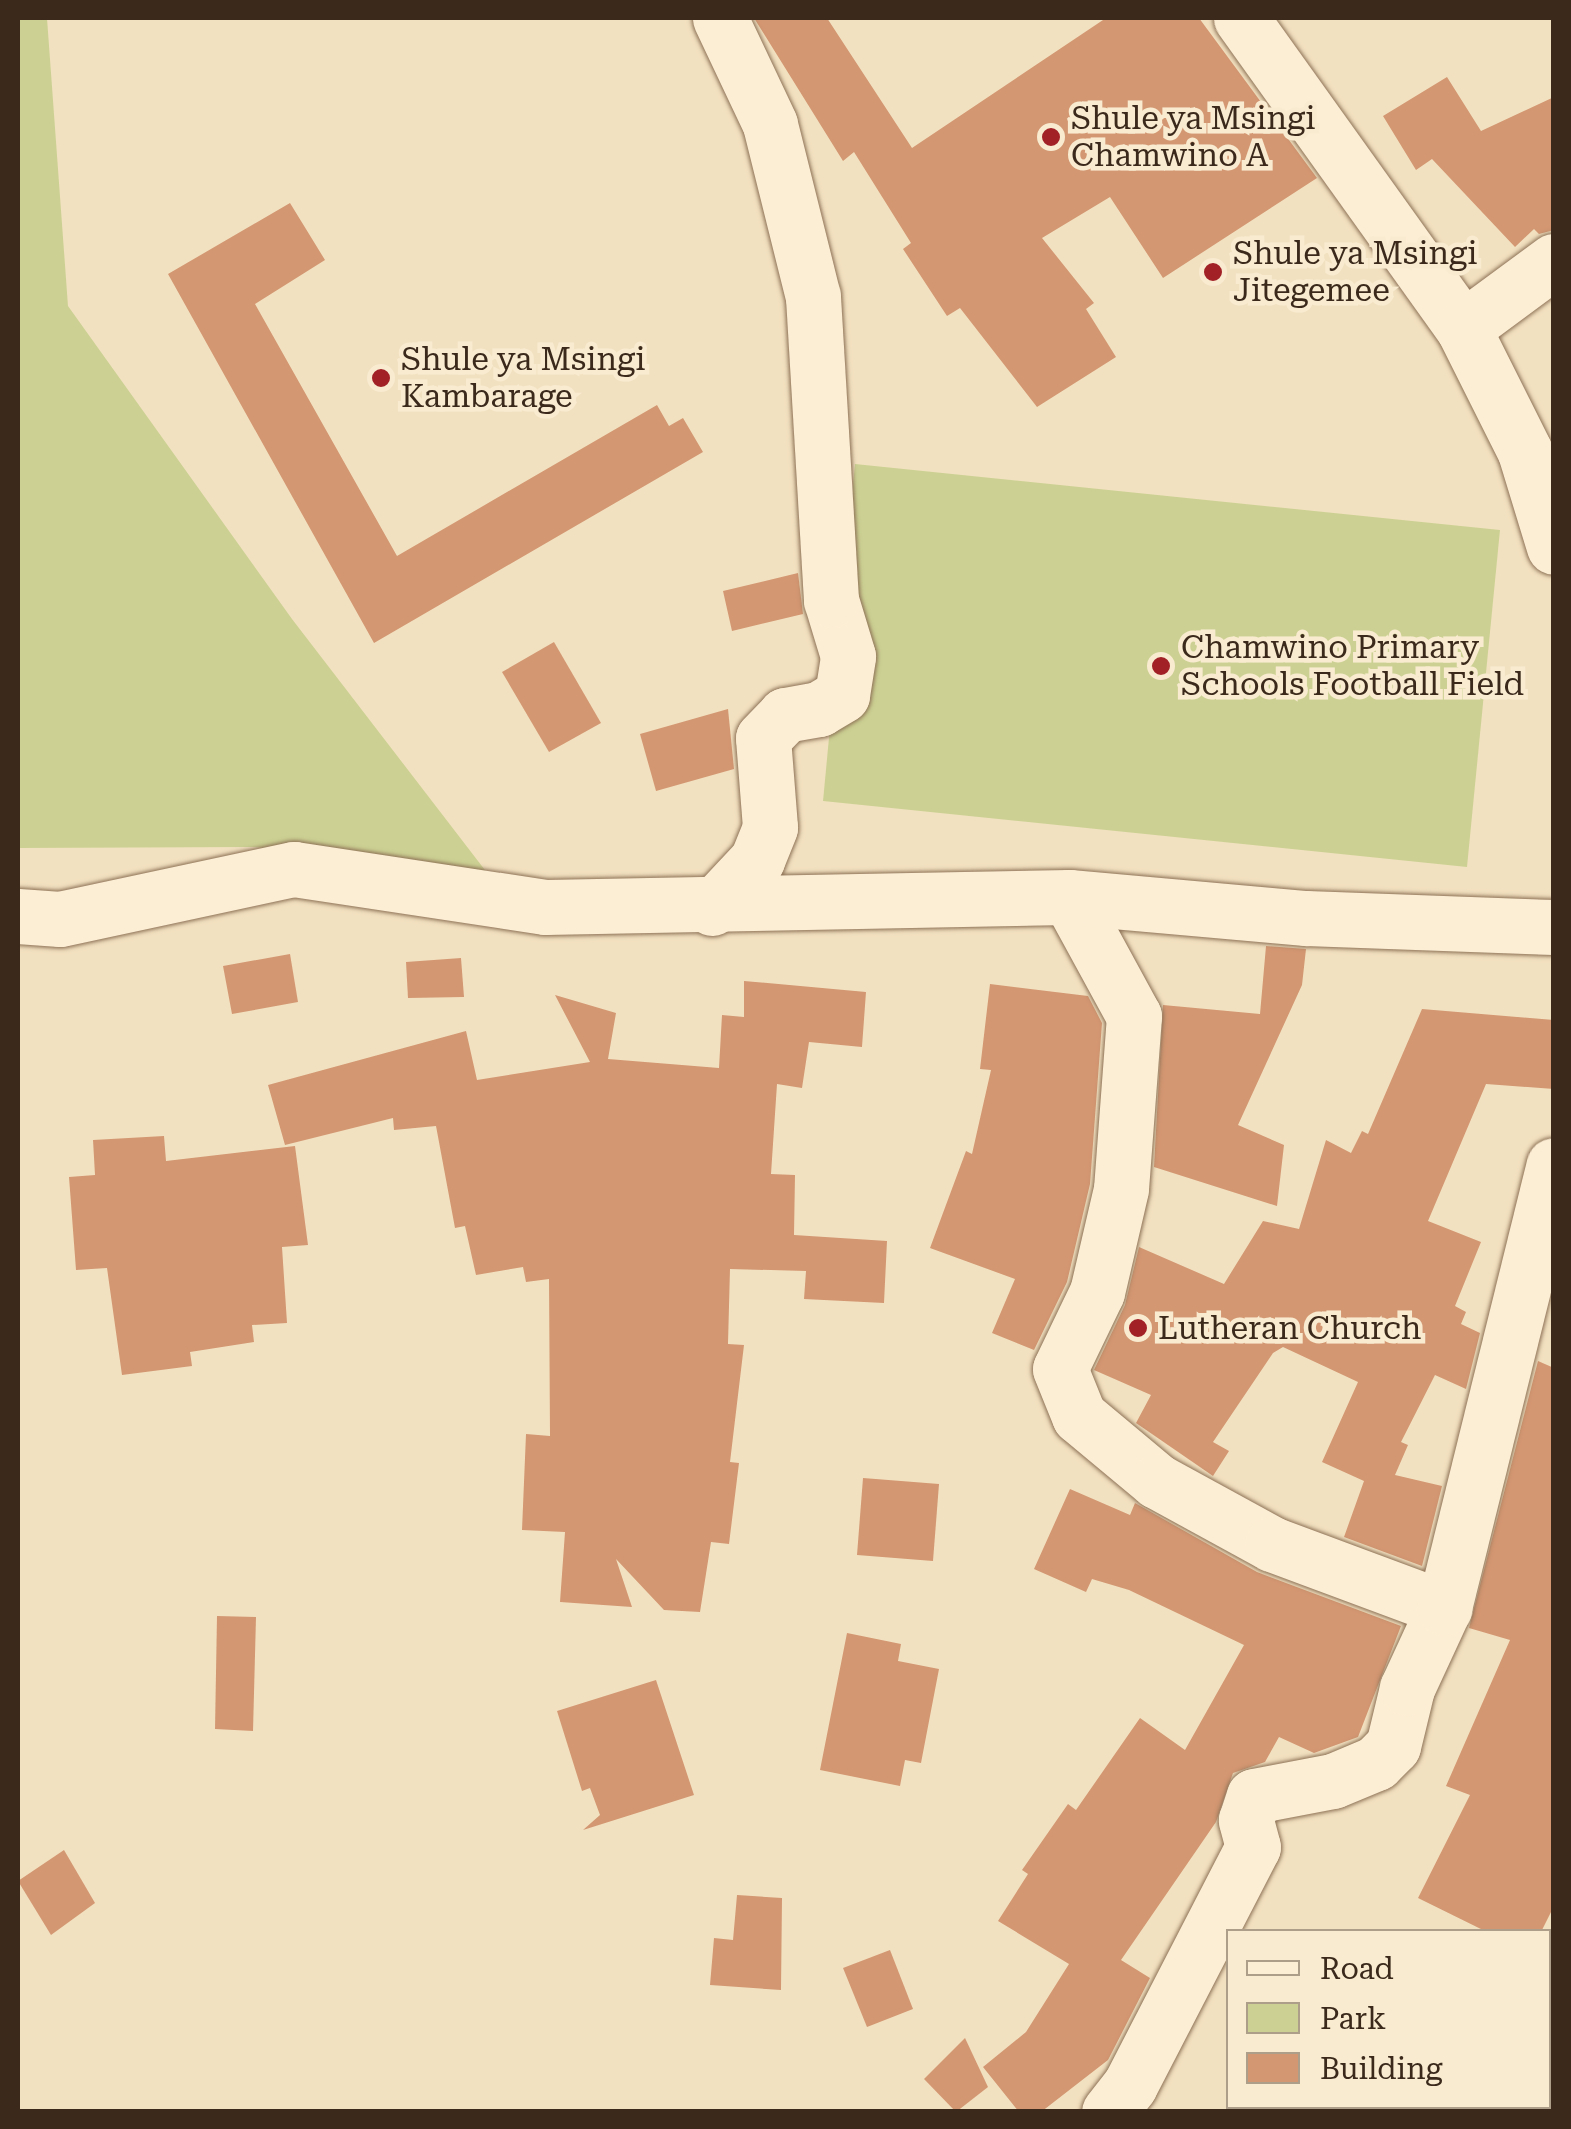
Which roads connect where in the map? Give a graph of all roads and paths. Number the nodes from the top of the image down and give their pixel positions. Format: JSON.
{"nodes":[{"id":1,"x":720,"y":18,"type":"edge"},
{"id":2,"x":1240,"y":18,"type":"edge"},
{"id":3,"x":1554,"y":261,"type":"edge"},
{"id":4,"x":1463,"y":328,"type":"junction"},
{"id":5,"x":1554,"y":548,"type":"edge"},
{"id":6,"x":1070,"y":897,"type":"junction"},
{"id":7,"x":712,"y":908,"type":"junction"},
{"id":8,"x":18,"y":916,"type":"edge"},
{"id":9,"x":1554,"y":926,"type":"edge"},
{"id":10,"x":1554,"y":1165,"type":"edge"},
{"id":11,"x":1444,"y":1608,"type":"junction"},
{"id":12,"x":1110,"y":2112,"type":"edge"}],
"edges":[{"from":1,"to":7,"type":"street"},
{"from":2,"to":4,"type":"street"},
{"from":3,"to":4,"type":"street"},
{"from":4,"to":5,"type":"street"},
{"from":6,"to":7,"type":"street"},
{"from":6,"to":9,"type":"street"},
{"from":6,"to":11,"type":"street"},
{"from":7,"to":8,"type":"street"},
{"from":10,"to":11,"type":"street"},
{"from":11,"to":12,"type":"street"}]}
